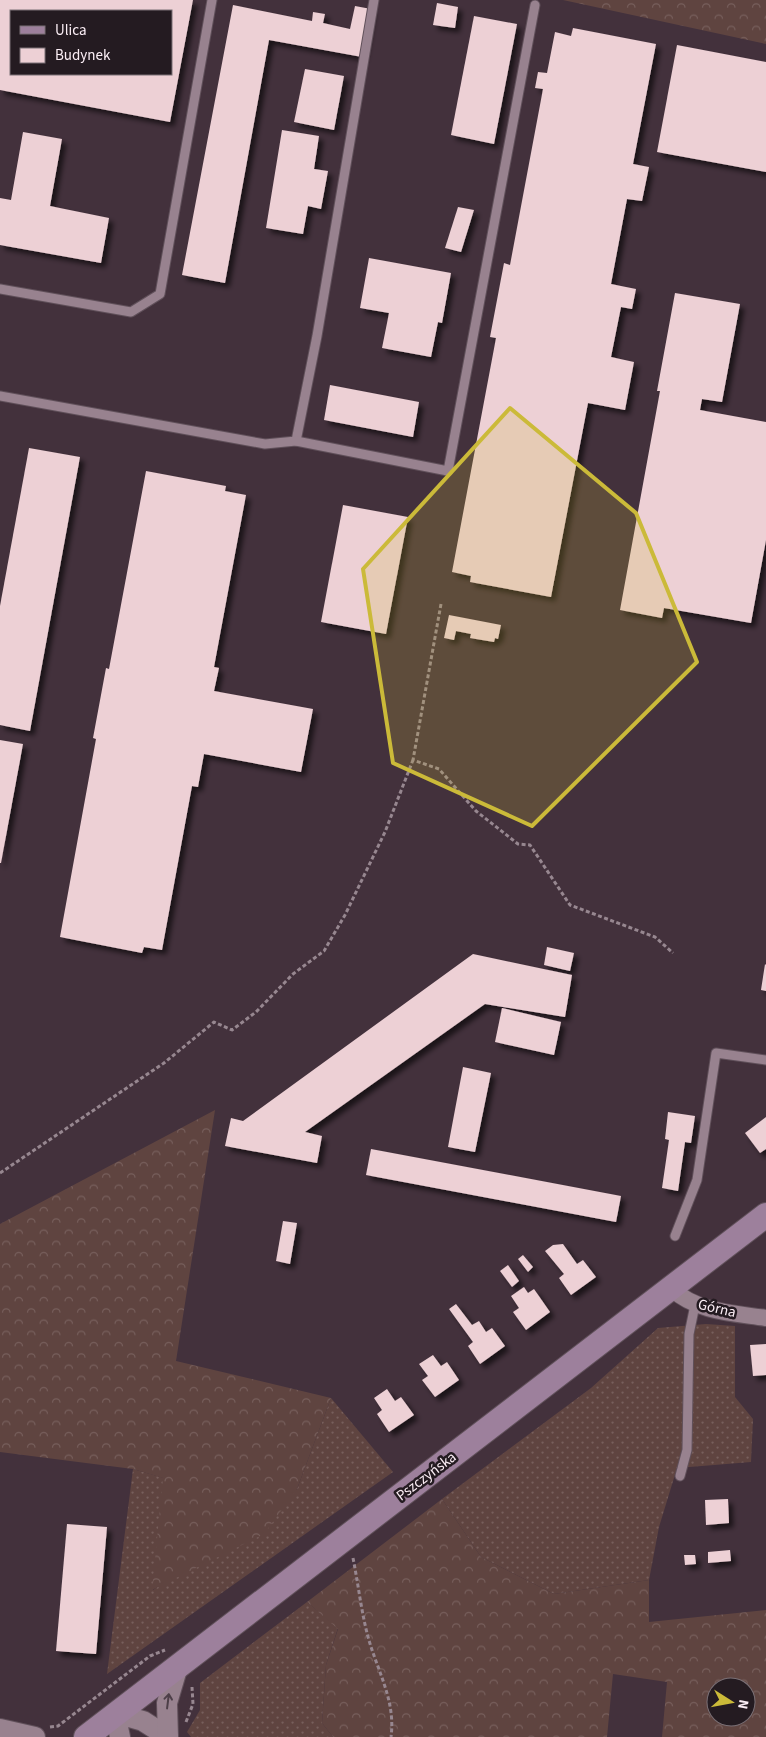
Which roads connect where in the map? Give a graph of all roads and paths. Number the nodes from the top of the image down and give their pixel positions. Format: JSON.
{"nodes":[{"id":1,"x":212,"y":0,"type":"edge"},
{"id":2,"x":374,"y":0,"type":"edge"},
{"id":3,"x":535,"y":5,"type":"dead end"},
{"id":4,"x":0,"y":289,"type":"edge"},
{"id":5,"x":0,"y":396,"type":"edge"},
{"id":6,"x":296,"y":441,"type":"junction"},
{"id":7,"x":441,"y":604,"type":"dead end"},
{"id":8,"x":414,"y":760,"type":"junction"},
{"id":9,"x":673,"y":953,"type":"dead end"},
{"id":10,"x":766,"y":1060,"type":"edge"},
{"id":11,"x":0,"y":1173,"type":"edge"},
{"id":12,"x":766,"y":1215,"type":"edge"},
{"id":13,"x":675,"y":1236,"type":"dead end"},
{"id":14,"x":672,"y":1288,"type":"junction"},
{"id":15,"x":695,"y":1305,"type":"junction"},
{"id":16,"x":766,"y":1318,"type":"edge"},
{"id":17,"x":680,"y":1476,"type":"dead end"},
{"id":18,"x":353,"y":1557,"type":"dead end"},
{"id":19,"x":171,"y":1657,"type":"junction"},
{"id":20,"x":115,"y":1713,"type":"junction"},
{"id":21,"x":0,"y":1729,"type":"edge"},
{"id":22,"x":42,"y":1732,"type":"edge"},
{"id":23,"x":86,"y":1737,"type":"edge"},
{"id":24,"x":120,"y":1737,"type":"edge"},
{"id":25,"x":168,"y":1737,"type":"edge"},
{"id":26,"x":391,"y":1737,"type":"edge"}],
"edges":[{"from":1,"to":4,"type":"lane"},
{"from":2,"to":6,"type":"lane"},
{"from":3,"to":6,"type":"lane"},
{"from":5,"to":6,"type":"lane"},
{"from":7,"to":8,"type":"path"},
{"from":8,"to":9,"type":"path"},
{"from":8,"to":11,"type":"path"},
{"from":10,"to":13,"type":"lane"},
{"from":12,"to":14,"type":"main road","name":"Pszczyńska"},
{"from":14,"to":15,"type":"street","name":"Górna"},
{"from":14,"to":19,"type":"main road","name":"Pszczyńska"},
{"from":15,"to":16,"type":"street","name":"Górna"},
{"from":15,"to":17,"type":"lane"},
{"from":18,"to":26,"type":"path"},
{"from":19,"to":20,"type":"main road","name":"Pszczyńska"},
{"from":19,"to":22,"type":"path"},
{"from":25,"to":19,"type":"street","one_way":true},
{"from":20,"to":23,"type":"main road","name":"Pszczyńska"},
{"from":20,"to":24,"type":"street"},
{"from":20,"to":25,"type":"street"},
{"from":21,"to":22,"type":"street"}]}
